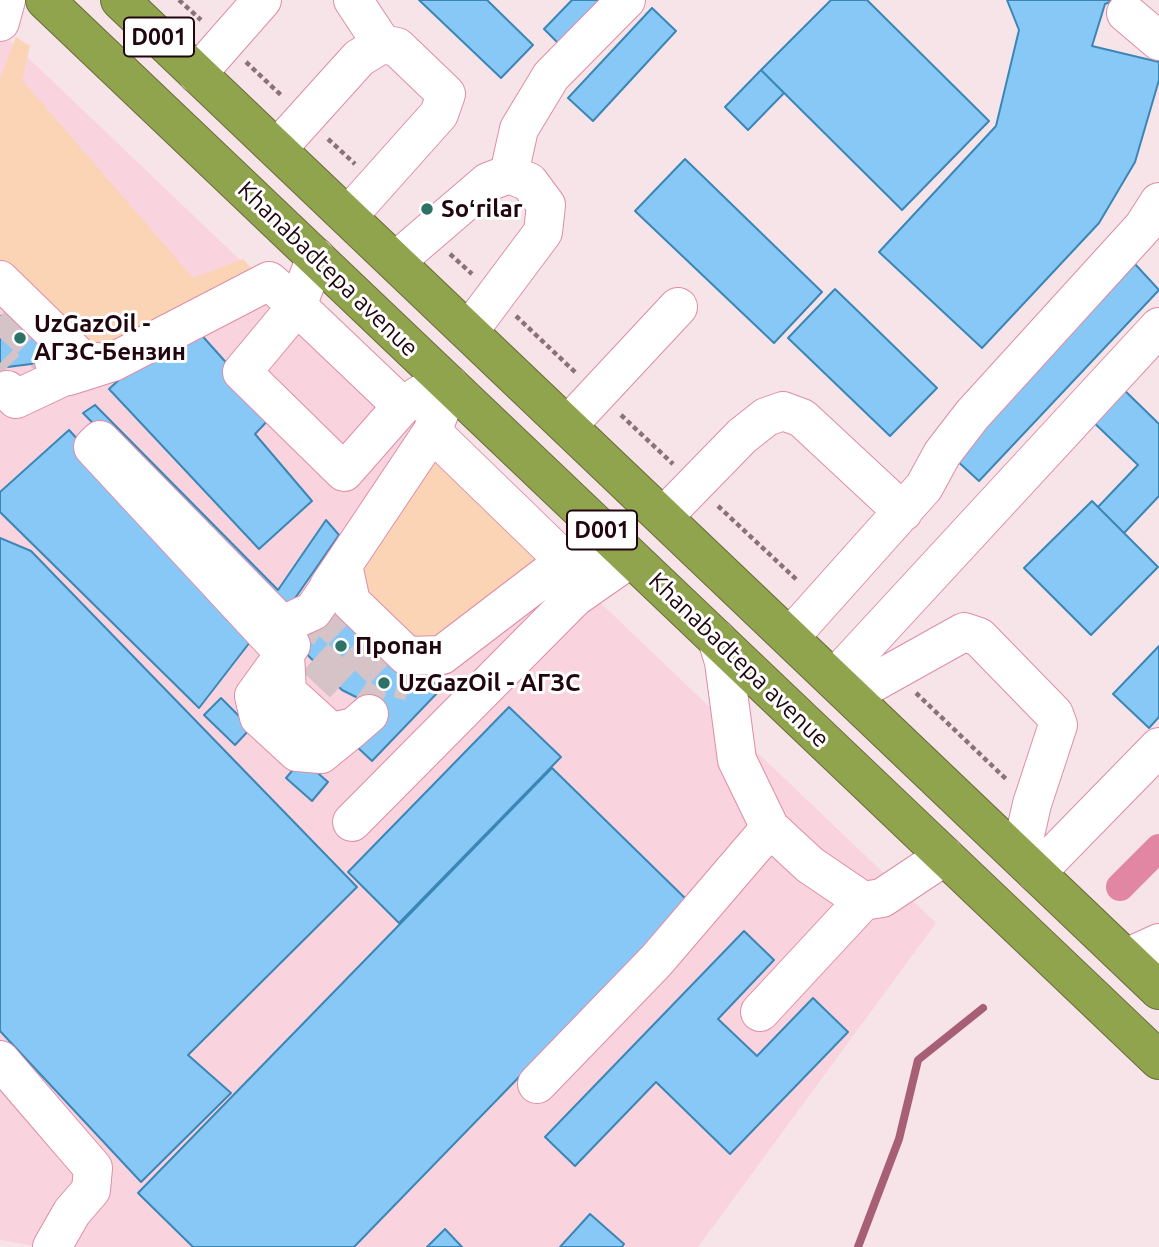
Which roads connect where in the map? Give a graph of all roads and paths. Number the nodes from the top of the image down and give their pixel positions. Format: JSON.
{"nodes":[{"id":1,"x":6,"y":0,"type":"edge"},
{"id":2,"x":45,"y":0,"type":"edge"},
{"id":3,"x":262,"y":0,"type":"edge"},
{"id":4,"x":353,"y":0,"type":"edge"},
{"id":5,"x":626,"y":0,"type":"edge"},
{"id":6,"x":139,"y":7,"type":"edge"},
{"id":7,"x":1126,"y":13,"type":"dead end"},
{"id":8,"x":0,"y":22,"type":"edge"},
{"id":9,"x":1159,"y":41,"type":"edge"},
{"id":10,"x":382,"y":44,"type":"junction"},
{"id":11,"x":197,"y":74,"type":"junction"},
{"id":12,"x":271,"y":144,"type":"junction"},
{"id":13,"x":509,"y":174,"type":"junction"},
{"id":14,"x":230,"y":177,"type":"junction"},
{"id":15,"x":1159,"y":202,"type":"edge"},
{"id":16,"x":348,"y":216,"type":"junction"},
{"id":17,"x":316,"y":257,"type":"junction"},
{"id":18,"x":396,"y":261,"type":"junction"},
{"id":19,"x":1,"y":302,"type":"edge"},
{"id":20,"x":297,"y":306,"type":"junction"},
{"id":21,"x":678,"y":307,"type":"dead end"},
{"id":22,"x":1159,"y":327,"type":"edge"},
{"id":23,"x":469,"y":331,"type":"junction"},
{"id":24,"x":113,"y":362,"type":"junction"},
{"id":25,"x":447,"y":382,"type":"junction"},
{"id":26,"x":26,"y":383,"type":"edge"},
{"id":27,"x":402,"y":406,"type":"junction"},
{"id":28,"x":568,"y":425,"type":"junction"},
{"id":29,"x":432,"y":432,"type":"junction"},
{"id":30,"x":903,"y":512,"type":"junction"},
{"id":31,"x":664,"y":516,"type":"junction"},
{"id":32,"x":624,"y":551,"type":"junction"},
{"id":33,"x":565,"y":561,"type":"junction"},
{"id":34,"x":332,"y":585,"type":"junction"},
{"id":35,"x":790,"y":637,"type":"junction"},
{"id":36,"x":717,"y":639,"type":"junction"},
{"id":37,"x":842,"y":687,"type":"junction"},
{"id":38,"x":362,"y":720,"type":"dead end"},
{"id":39,"x":1159,"y":747,"type":"edge"},
{"id":40,"x":945,"y":786,"type":"junction"},
{"id":41,"x":352,"y":822,"type":"dead end"},
{"id":42,"x":770,"y":828,"type":"junction"},
{"id":43,"x":915,"y":828,"type":"junction"},
{"id":44,"x":945,"y":856,"type":"junction"},
{"id":45,"x":1028,"y":865,"type":"junction"},
{"id":46,"x":863,"y":901,"type":"junction"},
{"id":47,"x":1142,"y":950,"type":"edge"},
{"id":48,"x":1159,"y":990,"type":"edge"},
{"id":49,"x":760,"y":1012,"type":"dead end"},
{"id":50,"x":0,"y":1060,"type":"edge"},
{"id":51,"x":1159,"y":1060,"type":"edge"},
{"id":52,"x":537,"y":1084,"type":"dead end"},
{"id":53,"x":52,"y":1247,"type":"edge"}],
"edges":[{"from":1,"to":8,"type":"lane"},
{"from":2,"to":14,"type":"highway","name":"Khanabadtepa avenue","number":"D001"},
{"from":3,"to":11,"type":"lane"},
{"from":4,"to":10,"type":"lane"},
{"from":5,"to":13,"type":"lane"},
{"from":6,"to":11,"type":"highway","name":"Khanabadtepa avenue","number":"D001"},
{"from":7,"to":9,"type":"lane"},
{"from":10,"to":12,"type":"lane"},
{"from":10,"to":16,"type":"lane"},
{"from":11,"to":12,"type":"highway","name":"Khanabadtepa avenue","number":"D001"},
{"from":12,"to":14,"type":"highway"},
{"from":12,"to":16,"type":"highway","name":"Khanabadtepa avenue","number":"D001"},
{"from":13,"to":18,"type":"lane"},
{"from":13,"to":23,"type":"lane"},
{"from":14,"to":17,"type":"highway","name":"Khanabadtepa avenue","number":"D001"},
{"from":15,"to":30,"type":"lane"},
{"from":16,"to":18,"type":"highway","name":"Khanabadtepa avenue","number":"D001"},
{"from":17,"to":20,"type":"lane"},
{"from":17,"to":25,"type":"highway","name":"Khanabadtepa avenue","number":"D001"},
{"from":18,"to":23,"type":"highway","name":"Khanabadtepa avenue","number":"D001"},
{"from":19,"to":24,"type":"lane"},
{"from":20,"to":24,"type":"lane"},
{"from":20,"to":27,"type":"lane"},
{"from":20,"to":27,"type":"lane"},
{"from":21,"to":28,"type":"lane"},
{"from":22,"to":37,"type":"lane"},
{"from":23,"to":28,"type":"highway","name":"Khanabadtepa avenue","number":"D001"},
{"from":24,"to":26,"type":"lane"},
{"from":25,"to":27,"type":"lane"},
{"from":25,"to":29,"type":"lane"},
{"from":25,"to":32,"type":"highway","name":"Khanabadtepa avenue","number":"D001"},
{"from":28,"to":31,"type":"highway","name":"Khanabadtepa avenue","number":"D001"},
{"from":29,"to":33,"type":"lane"},
{"from":29,"to":34,"type":"lane"},
{"from":30,"to":31,"type":"lane"},
{"from":30,"to":35,"type":"lane"},
{"from":31,"to":35,"type":"highway","name":"Khanabadtepa avenue","number":"D001"},
{"from":32,"to":33,"type":"lane"},
{"from":32,"to":36,"type":"highway","name":"Khanabadtepa avenue","number":"D001"},
{"from":32,"to":41,"type":"lane"},
{"from":33,"to":34,"type":"lane"},
{"from":34,"to":38,"type":"lane"},
{"from":35,"to":37,"type":"highway","name":"Khanabadtepa avenue","number":"D001"},
{"from":36,"to":42,"type":"lane"},
{"from":36,"to":43,"type":"highway","name":"Khanabadtepa avenue","number":"D001"},
{"from":37,"to":40,"type":"highway","name":"Khanabadtepa avenue","number":"D001"},
{"from":37,"to":45,"type":"lane"},
{"from":39,"to":45,"type":"lane"},
{"from":40,"to":43,"type":"highway"},
{"from":40,"to":45,"type":"highway","name":"Khanabadtepa avenue","number":"D001"},
{"from":42,"to":46,"type":"lane"},
{"from":42,"to":52,"type":"lane"},
{"from":43,"to":44,"type":"highway","name":"Khanabadtepa avenue","number":"D001"},
{"from":44,"to":46,"type":"lane"},
{"from":44,"to":51,"type":"highway","name":"Khanabadtepa avenue","number":"D001"},
{"from":45,"to":47,"type":"highway","name":"Khanabadtepa avenue","number":"D001"},
{"from":46,"to":49,"type":"lane"},
{"from":47,"to":48,"type":"highway","name":"Khanabadtepa avenue","number":"D001"},
{"from":50,"to":53,"type":"lane"}]}
